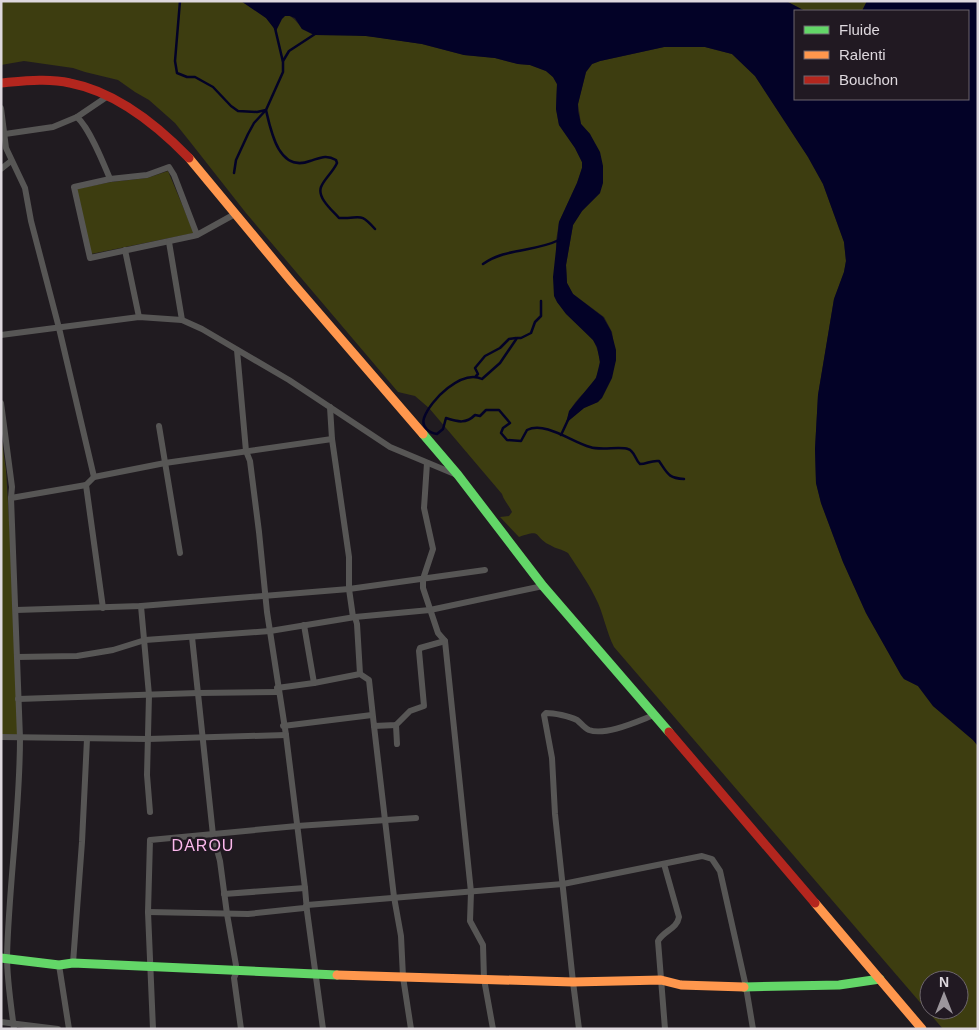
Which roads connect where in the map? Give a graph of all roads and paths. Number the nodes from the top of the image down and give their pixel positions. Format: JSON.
{"nodes":[{"id":1,"x":1,"y":83,"type":"edge"},
{"id":2,"x":108,"y":96,"type":"junction"},
{"id":3,"x":1,"y":108,"type":"edge"},
{"id":4,"x":77,"y":117,"type":"junction"},
{"id":5,"x":5,"y":134,"type":"junction"},
{"id":6,"x":11,"y":161,"type":"junction"},
{"id":7,"x":1,"y":168,"type":"edge"},
{"id":8,"x":110,"y":179,"type":"junction"},
{"id":9,"x":235,"y":214,"type":"junction"},
{"id":10,"x":197,"y":235,"type":"junction"},
{"id":11,"x":169,"y":242,"type":"junction"},
{"id":12,"x":125,"y":250,"type":"junction"},
{"id":13,"x":139,"y":317,"type":"junction"},
{"id":14,"x":182,"y":320,"type":"junction"},
{"id":15,"x":58,"y":328,"type":"junction"},
{"id":16,"x":1,"y":335,"type":"edge"},
{"id":17,"x":237,"y":350,"type":"junction"},
{"id":18,"x":1,"y":402,"type":"edge"},
{"id":19,"x":330,"y":407,"type":"junction"},
{"id":20,"x":159,"y":426,"type":"dead end"},
{"id":21,"x":332,"y":439,"type":"junction"},
{"id":22,"x":246,"y":451,"type":"junction"},
{"id":23,"x":165,"y":463,"type":"junction"},
{"id":24,"x":427,"y":463,"type":"junction"},
{"id":25,"x":458,"y":475,"type":"junction"},
{"id":26,"x":94,"y":476,"type":"junction"},
{"id":27,"x":86,"y":485,"type":"junction"},
{"id":28,"x":11,"y":498,"type":"junction"},
{"id":29,"x":180,"y":553,"type":"dead end"},
{"id":30,"x":485,"y":570,"type":"dead end"},
{"id":31,"x":423,"y":579,"type":"junction"},
{"id":32,"x":543,"y":586,"type":"junction"},
{"id":33,"x":349,"y":589,"type":"junction"},
{"id":34,"x":265,"y":596,"type":"junction"},
{"id":35,"x":141,"y":606,"type":"junction"},
{"id":36,"x":103,"y":608,"type":"junction"},
{"id":37,"x":16,"y":610,"type":"junction"},
{"id":38,"x":430,"y":610,"type":"junction"},
{"id":39,"x":355,"y":618,"type":"junction"},
{"id":40,"x":304,"y":626,"type":"junction"},
{"id":41,"x":270,"y":631,"type":"junction"},
{"id":42,"x":192,"y":637,"type":"junction"},
{"id":43,"x":145,"y":640,"type":"junction"},
{"id":44,"x":445,"y":641,"type":"junction"},
{"id":45,"x":17,"y":657,"type":"junction"},
{"id":46,"x":360,"y":674,"type":"junction"},
{"id":47,"x":314,"y":683,"type":"junction"},
{"id":48,"x":278,"y":690,"type":"junction"},
{"id":49,"x":198,"y":693,"type":"junction"},
{"id":50,"x":149,"y":695,"type":"junction"},
{"id":51,"x":18,"y":698,"type":"junction"},
{"id":52,"x":372,"y":715,"type":"junction"},
{"id":53,"x":654,"y":715,"type":"junction"},
{"id":54,"x":396,"y":725,"type":"junction"},
{"id":55,"x":283,"y":726,"type":"junction"},
{"id":56,"x":374,"y":726,"type":"junction"},
{"id":57,"x":286,"y":735,"type":"junction"},
{"id":58,"x":1,"y":737,"type":"edge"},
{"id":59,"x":204,"y":737,"type":"junction"},
{"id":60,"x":20,"y":738,"type":"junction"},
{"id":61,"x":87,"y":739,"type":"junction"},
{"id":62,"x":148,"y":739,"type":"junction"},
{"id":63,"x":397,"y":744,"type":"dead end"},
{"id":64,"x":150,"y":812,"type":"dead end"},
{"id":65,"x":416,"y":818,"type":"dead end"},
{"id":66,"x":385,"y":820,"type":"junction"},
{"id":67,"x":297,"y":826,"type":"junction"},
{"id":68,"x":213,"y":835,"type":"junction"},
{"id":69,"x":664,"y":864,"type":"junction"},
{"id":70,"x":563,"y":884,"type":"junction"},
{"id":71,"x":305,"y":888,"type":"junction"},
{"id":72,"x":471,"y":892,"type":"junction"},
{"id":73,"x":224,"y":894,"type":"junction"},
{"id":74,"x":394,"y":897,"type":"junction"},
{"id":75,"x":307,"y":905,"type":"junction"},
{"id":76,"x":148,"y":912,"type":"junction"},
{"id":77,"x":226,"y":914,"type":"junction"},
{"id":78,"x":4,"y":958,"type":"edge"},
{"id":79,"x":72,"y":963,"type":"junction"},
{"id":80,"x":59,"y":965,"type":"junction"},
{"id":81,"x":150,"y":967,"type":"junction"},
{"id":82,"x":237,"y":971,"type":"junction"},
{"id":83,"x":316,"y":974,"type":"junction"},
{"id":84,"x":403,"y":977,"type":"junction"},
{"id":85,"x":484,"y":979,"type":"junction"},
{"id":86,"x":880,"y":979,"type":"junction"},
{"id":87,"x":661,"y":980,"type":"junction"},
{"id":88,"x":573,"y":982,"type":"junction"},
{"id":89,"x":746,"y":987,"type":"junction"},
{"id":90,"x":1,"y":1022,"type":"edge"},
{"id":91,"x":13,"y":1026,"type":"edge"},
{"id":92,"x":58,"y":1029,"type":"edge"},
{"id":93,"x":69,"y":1029,"type":"edge"},
{"id":94,"x":153,"y":1029,"type":"edge"},
{"id":95,"x":241,"y":1029,"type":"edge"},
{"id":96,"x":324,"y":1029,"type":"edge"},
{"id":97,"x":411,"y":1029,"type":"edge"},
{"id":98,"x":493,"y":1029,"type":"edge"},
{"id":99,"x":580,"y":1029,"type":"edge"},
{"id":100,"x":665,"y":1029,"type":"edge"},
{"id":101,"x":753,"y":1029,"type":"edge"},
{"id":102,"x":922,"y":1029,"type":"edge"}],
"edges":[{"from":1,"to":2,"type":"street"},
{"from":2,"to":4,"type":"street"},
{"from":2,"to":9,"type":"street"},
{"from":3,"to":5,"type":"street"},
{"from":4,"to":5,"type":"street"},
{"from":4,"to":8,"type":"street"},
{"from":5,"to":6,"type":"street"},
{"from":6,"to":7,"type":"street"},
{"from":6,"to":15,"type":"street"},
{"from":8,"to":10,"type":"street"},
{"from":8,"to":12,"type":"street"},
{"from":9,"to":10,"type":"street"},
{"from":9,"to":25,"type":"street"},
{"from":10,"to":11,"type":"street"},
{"from":11,"to":12,"type":"street"},
{"from":11,"to":14,"type":"street"},
{"from":12,"to":13,"type":"street"},
{"from":13,"to":14,"type":"street"},
{"from":13,"to":15,"type":"street"},
{"from":14,"to":17,"type":"street"},
{"from":15,"to":16,"type":"street"},
{"from":15,"to":26,"type":"street"},
{"from":17,"to":19,"type":"street"},
{"from":17,"to":22,"type":"street"},
{"from":18,"to":28,"type":"street"},
{"from":19,"to":21,"type":"street"},
{"from":19,"to":24,"type":"street"},
{"from":20,"to":23,"type":"street"},
{"from":21,"to":22,"type":"street"},
{"from":21,"to":33,"type":"street"},
{"from":22,"to":23,"type":"street"},
{"from":22,"to":34,"type":"street"},
{"from":23,"to":26,"type":"street"},
{"from":23,"to":29,"type":"street"},
{"from":24,"to":25,"type":"street"},
{"from":24,"to":31,"type":"street"},
{"from":25,"to":32,"type":"street"},
{"from":26,"to":27,"type":"street"},
{"from":27,"to":28,"type":"street"},
{"from":27,"to":36,"type":"street"},
{"from":28,"to":37,"type":"street"},
{"from":30,"to":31,"type":"street"},
{"from":31,"to":33,"type":"street"},
{"from":31,"to":38,"type":"street"},
{"from":32,"to":38,"type":"street"},
{"from":32,"to":53,"type":"street"},
{"from":33,"to":34,"type":"street"},
{"from":33,"to":39,"type":"street"},
{"from":34,"to":35,"type":"street"},
{"from":34,"to":41,"type":"street"},
{"from":35,"to":36,"type":"street"},
{"from":35,"to":43,"type":"street"},
{"from":36,"to":37,"type":"street"},
{"from":37,"to":45,"type":"street"},
{"from":38,"to":39,"type":"street"},
{"from":38,"to":44,"type":"street"},
{"from":39,"to":40,"type":"street"},
{"from":39,"to":46,"type":"street"},
{"from":40,"to":41,"type":"street"},
{"from":40,"to":47,"type":"street"},
{"from":41,"to":42,"type":"street"},
{"from":41,"to":48,"type":"street"},
{"from":42,"to":43,"type":"street"},
{"from":42,"to":49,"type":"street"},
{"from":43,"to":45,"type":"street"},
{"from":43,"to":50,"type":"street"},
{"from":44,"to":54,"type":"street"},
{"from":44,"to":72,"type":"street"},
{"from":45,"to":51,"type":"street"},
{"from":46,"to":47,"type":"street"},
{"from":46,"to":52,"type":"street"},
{"from":47,"to":48,"type":"street"},
{"from":48,"to":49,"type":"street"},
{"from":48,"to":55,"type":"street"},
{"from":49,"to":50,"type":"street"},
{"from":49,"to":59,"type":"street"},
{"from":50,"to":51,"type":"street"},
{"from":50,"to":62,"type":"street"},
{"from":51,"to":60,"type":"street"},
{"from":52,"to":55,"type":"street"},
{"from":52,"to":56,"type":"street"},
{"from":53,"to":70,"type":"street"},
{"from":53,"to":86,"type":"street"},
{"from":54,"to":56,"type":"street"},
{"from":54,"to":63,"type":"street"},
{"from":55,"to":57,"type":"street"},
{"from":56,"to":66,"type":"street"},
{"from":57,"to":59,"type":"street"},
{"from":57,"to":67,"type":"street"},
{"from":58,"to":60,"type":"street"},
{"from":59,"to":62,"type":"street"},
{"from":59,"to":68,"type":"street"},
{"from":60,"to":61,"type":"street"},
{"from":60,"to":78,"type":"street"},
{"from":61,"to":62,"type":"street"},
{"from":61,"to":79,"type":"street"},
{"from":62,"to":64,"type":"street"},
{"from":65,"to":66,"type":"street"},
{"from":66,"to":67,"type":"street"},
{"from":66,"to":74,"type":"street"},
{"from":67,"to":68,"type":"street"},
{"from":67,"to":71,"type":"street"},
{"from":68,"to":73,"type":"street"},
{"from":68,"to":76,"type":"street"},
{"from":69,"to":70,"type":"street"},
{"from":69,"to":87,"type":"street"},
{"from":69,"to":89,"type":"street"},
{"from":70,"to":72,"type":"street"},
{"from":70,"to":88,"type":"street"},
{"from":71,"to":73,"type":"street"},
{"from":71,"to":75,"type":"street"},
{"from":72,"to":74,"type":"street"},
{"from":72,"to":85,"type":"street"},
{"from":73,"to":77,"type":"street"},
{"from":74,"to":75,"type":"street"},
{"from":74,"to":84,"type":"street"},
{"from":75,"to":77,"type":"street"},
{"from":75,"to":83,"type":"street"},
{"from":76,"to":77,"type":"street"},
{"from":76,"to":81,"type":"street"},
{"from":77,"to":82,"type":"street"},
{"from":78,"to":80,"type":"street"},
{"from":78,"to":91,"type":"street"},
{"from":79,"to":80,"type":"street"},
{"from":79,"to":81,"type":"street"},
{"from":80,"to":93,"type":"street"},
{"from":81,"to":82,"type":"street"},
{"from":81,"to":94,"type":"street"},
{"from":82,"to":83,"type":"street"},
{"from":82,"to":95,"type":"street"},
{"from":83,"to":84,"type":"street"},
{"from":83,"to":96,"type":"street"},
{"from":84,"to":85,"type":"street"},
{"from":84,"to":97,"type":"street"},
{"from":85,"to":88,"type":"street"},
{"from":85,"to":98,"type":"street"},
{"from":86,"to":89,"type":"street"},
{"from":86,"to":102,"type":"street"},
{"from":87,"to":88,"type":"street"},
{"from":87,"to":89,"type":"street"},
{"from":87,"to":100,"type":"street"},
{"from":88,"to":99,"type":"street"},
{"from":89,"to":101,"type":"street"},
{"from":90,"to":91,"type":"street"},
{"from":91,"to":92,"type":"street"}]}
